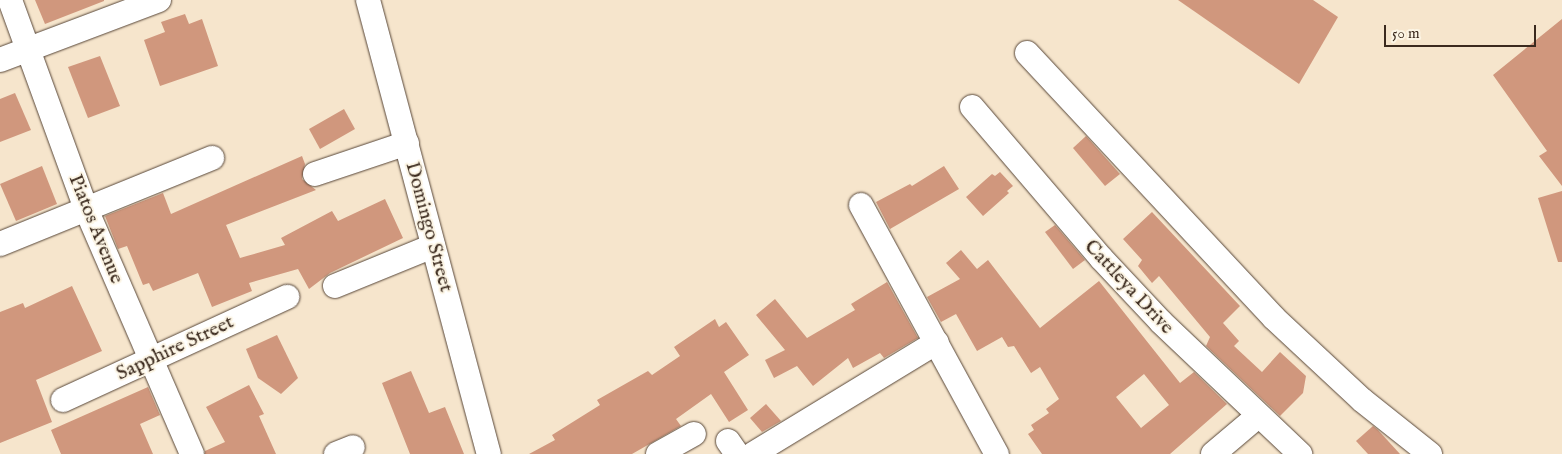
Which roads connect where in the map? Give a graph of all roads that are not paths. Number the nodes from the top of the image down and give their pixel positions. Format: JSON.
{"nodes":[{"id":1,"x":10,"y":0,"type":"edge"},
{"id":2,"x":159,"y":0,"type":"edge"},
{"id":3,"x":368,"y":0,"type":"edge"},
{"id":4,"x":29,"y":49,"type":"junction"},
{"id":5,"x":1027,"y":53,"type":"dead end"},
{"id":6,"x":0,"y":60,"type":"edge"},
{"id":7,"x":972,"y":107,"type":"dead end"},
{"id":8,"x":407,"y":143,"type":"junction"},
{"id":9,"x":212,"y":158,"type":"dead end"},
{"id":10,"x":315,"y":174,"type":"dead end"},
{"id":11,"x":861,"y":205,"type":"dead end"},
{"id":12,"x":86,"y":209,"type":"junction"},
{"id":13,"x":0,"y":244,"type":"edge"},
{"id":14,"x":434,"y":246,"type":"junction"},
{"id":15,"x":335,"y":286,"type":"dead end"},
{"id":16,"x":287,"y":297,"type":"dead end"},
{"id":17,"x":937,"y":342,"type":"junction"},
{"id":18,"x":149,"y":359,"type":"junction"},
{"id":19,"x":63,"y":400,"type":"dead end"},
{"id":20,"x":1258,"y":416,"type":"junction"},
{"id":21,"x":694,"y":434,"type":"dead end"},
{"id":22,"x":1222,"y":451,"type":"edge"},
{"id":23,"x":192,"y":454,"type":"edge"},
{"id":24,"x":489,"y":454,"type":"edge"},
{"id":25,"x":658,"y":454,"type":"edge"},
{"id":26,"x":754,"y":454,"type":"edge"},
{"id":27,"x":997,"y":454,"type":"edge"},
{"id":28,"x":1300,"y":454,"type":"edge"},
{"id":29,"x":1430,"y":454,"type":"edge"}],
"edges":[{"from":1,"to":4,"type":"street","name":"Piatos Avenue"},
{"from":2,"to":4,"type":"street"},
{"from":3,"to":8,"type":"street","name":"Domingo Street"},
{"from":4,"to":6,"type":"street"},
{"from":4,"to":12,"type":"street","name":"Piatos Avenue"},
{"from":5,"to":29,"type":"street"},
{"from":7,"to":20,"type":"street","name":"Cattleya Drive"},
{"from":8,"to":10,"type":"street"},
{"from":8,"to":14,"type":"street","name":"Domingo Street"},
{"from":9,"to":12,"type":"street"},
{"from":11,"to":17,"type":"street"},
{"from":12,"to":13,"type":"street"},
{"from":12,"to":18,"type":"street","name":"Piatos Avenue"},
{"from":14,"to":15,"type":"street"},
{"from":14,"to":24,"type":"street","name":"Domingo Street"},
{"from":16,"to":18,"type":"street","name":"Sapphire Street"},
{"from":17,"to":26,"type":"street"},
{"from":17,"to":27,"type":"street"},
{"from":18,"to":19,"type":"street","name":"Sapphire Street"},
{"from":18,"to":23,"type":"street","name":"Piatos Avenue"},
{"from":20,"to":22,"type":"street"},
{"from":20,"to":28,"type":"street","name":"Cattleya Drive"},
{"from":21,"to":25,"type":"street"}]}
